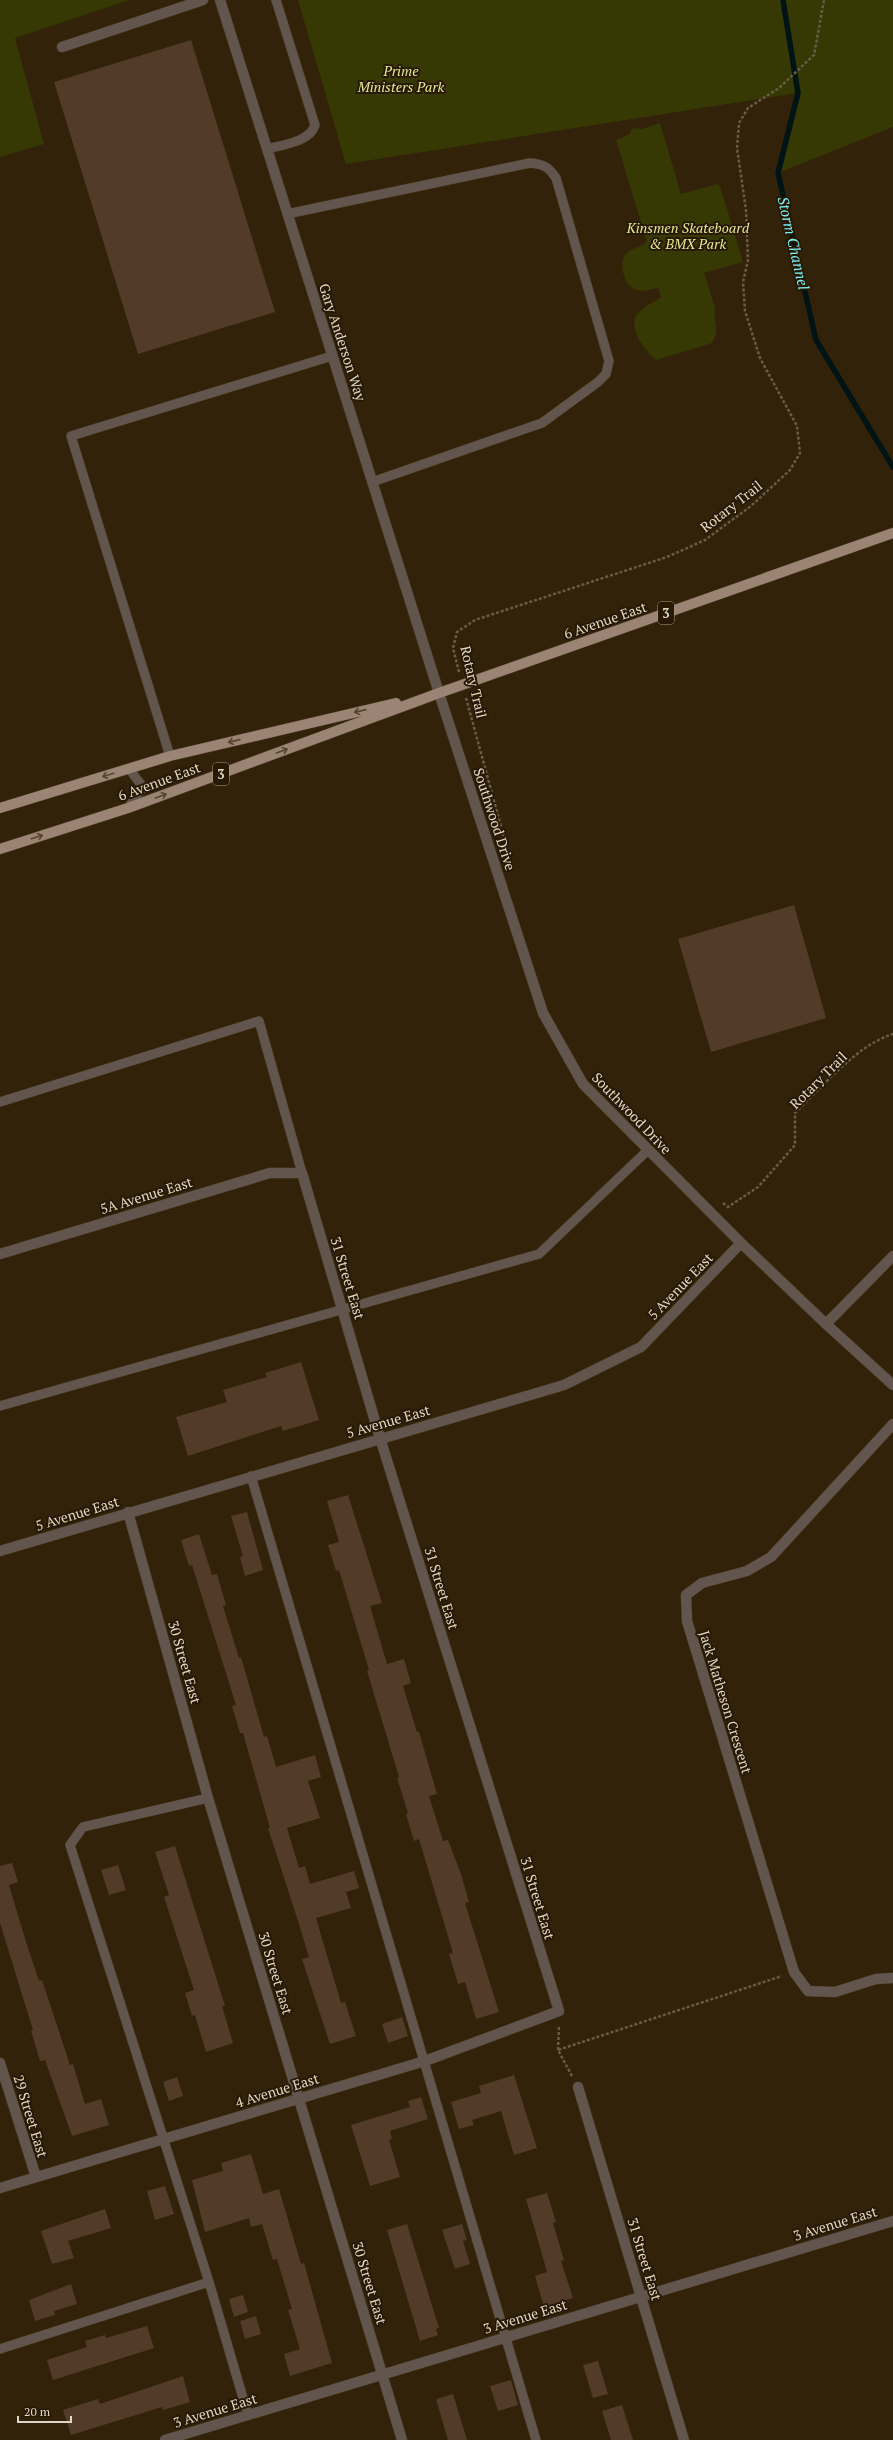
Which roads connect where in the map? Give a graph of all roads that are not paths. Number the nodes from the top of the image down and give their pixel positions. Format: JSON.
{"nodes":[{"id":1,"x":203,"y":0,"type":"edge"},
{"id":2,"x":220,"y":0,"type":"edge"},
{"id":3,"x":276,"y":0,"type":"edge"},
{"id":4,"x":62,"y":47,"type":"dead end"},
{"id":5,"x":267,"y":150,"type":"junction"},
{"id":6,"x":287,"y":214,"type":"junction"},
{"id":7,"x":332,"y":356,"type":"junction"},
{"id":8,"x":372,"y":482,"type":"junction"},
{"id":9,"x":893,"y":533,"type":"edge"},
{"id":10,"x":439,"y":693,"type":"junction"},
{"id":11,"x":170,"y":756,"type":"junction"},
{"id":12,"x":129,"y":769,"type":"junction"},
{"id":13,"x":0,"y":808,"type":"edge"},
{"id":14,"x":128,"y":808,"type":"junction"},
{"id":15,"x":0,"y":849,"type":"edge"},
{"id":16,"x":0,"y":1102,"type":"edge"},
{"id":17,"x":648,"y":1150,"type":"junction"},
{"id":18,"x":302,"y":1173,"type":"junction"},
{"id":19,"x":741,"y":1243,"type":"junction"},
{"id":20,"x":0,"y":1254,"type":"edge"},
{"id":21,"x":893,"y":1256,"type":"edge"},
{"id":22,"x":342,"y":1308,"type":"junction"},
{"id":23,"x":826,"y":1324,"type":"junction"},
{"id":24,"x":893,"y":1385,"type":"edge"},
{"id":25,"x":0,"y":1406,"type":"edge"},
{"id":26,"x":893,"y":1424,"type":"edge"},
{"id":27,"x":380,"y":1438,"type":"junction"},
{"id":28,"x":250,"y":1476,"type":"junction"},
{"id":29,"x":128,"y":1512,"type":"junction"},
{"id":30,"x":0,"y":1552,"type":"edge"},
{"id":31,"x":208,"y":1798,"type":"junction"},
{"id":32,"x":893,"y":1978,"type":"edge"},
{"id":33,"x":559,"y":2011,"type":"joint"},
{"id":34,"x":425,"y":2061,"type":"junction"},
{"id":35,"x":0,"y":2063,"type":"edge"},
{"id":36,"x":578,"y":2087,"type":"road end"},
{"id":37,"x":300,"y":2098,"type":"junction"},
{"id":38,"x":163,"y":2138,"type":"junction"},
{"id":39,"x":36,"y":2177,"type":"junction"},
{"id":40,"x":0,"y":2188,"type":"edge"},
{"id":41,"x":893,"y":2221,"type":"edge"},
{"id":42,"x":209,"y":2282,"type":"junction"},
{"id":43,"x":641,"y":2295,"type":"junction"},
{"id":44,"x":504,"y":2336,"type":"junction"},
{"id":45,"x":0,"y":2348,"type":"edge"},
{"id":46,"x":382,"y":2375,"type":"junction"},
{"id":47,"x":248,"y":2415,"type":"junction"},
{"id":48,"x":165,"y":2440,"type":"edge"},
{"id":49,"x":402,"y":2440,"type":"edge"},
{"id":50,"x":536,"y":2440,"type":"edge"},
{"id":51,"x":684,"y":2440,"type":"edge"}],
"edges":[{"from":1,"to":4,"type":"street"},
{"from":2,"to":5,"type":"street","name":"Gary Anderson Way"},
{"from":3,"to":5,"type":"lane"},
{"from":5,"to":6,"type":"street","name":"Gary Anderson Way"},
{"from":6,"to":7,"type":"street","name":"Gary Anderson Way"},
{"from":6,"to":8,"type":"lane"},
{"from":7,"to":8,"type":"street","name":"Gary Anderson Way"},
{"from":7,"to":11,"type":"lane"},
{"from":8,"to":10,"type":"street","name":"Gary Anderson Way"},
{"from":9,"to":10,"type":"main road","name":"6 Avenue East","number":"3"},
{"from":10,"to":11,"type":"main road","name":"6 Avenue East","number":"3","one_way":true},
{"from":14,"to":10,"type":"main road","name":"6 Avenue East","number":"3","one_way":true},
{"from":10,"to":17,"type":"street","name":"Southwood Drive"},
{"from":11,"to":12,"type":"main road","name":"6 Avenue East","number":"3"},
{"from":12,"to":13,"type":"main road","name":"6 Avenue East","number":"3","one_way":true},
{"from":12,"to":14,"type":"lane"},
{"from":15,"to":14,"type":"main road","name":"6 Avenue East","number":"3","one_way":true},
{"from":16,"to":18,"type":"lane"},
{"from":17,"to":19,"type":"street","name":"Southwood Drive"},
{"from":17,"to":22,"type":"lane"},
{"from":18,"to":20,"type":"street","name":"5A Avenue East"},
{"from":18,"to":22,"type":"street","name":"31 Street East"},
{"from":19,"to":23,"type":"street","name":"Southwood Drive"},
{"from":19,"to":27,"type":"street","name":"5 Avenue East"},
{"from":21,"to":23,"type":"street"},
{"from":22,"to":25,"type":"lane"},
{"from":22,"to":27,"type":"street","name":"31 Street East"},
{"from":23,"to":24,"type":"street","name":"Southwood Drive"},
{"from":26,"to":32,"type":"street","name":"Jack Matheson Crescent"},
{"from":27,"to":28,"type":"street","name":"5 Avenue East"},
{"from":27,"to":33,"type":"street","name":"31 Street East"},
{"from":28,"to":29,"type":"street","name":"5 Avenue East"},
{"from":28,"to":34,"type":"lane"},
{"from":29,"to":30,"type":"street","name":"5 Avenue East"},
{"from":29,"to":31,"type":"street","name":"30 Street East"},
{"from":31,"to":37,"type":"street","name":"30 Street East"},
{"from":31,"to":38,"type":"lane"},
{"from":33,"to":34,"type":"street","name":"4 Avenue East"},
{"from":34,"to":37,"type":"street","name":"4 Avenue East"},
{"from":34,"to":44,"type":"lane"},
{"from":35,"to":39,"type":"street","name":"29 Street East"},
{"from":36,"to":43,"type":"street","name":"31 Street East"},
{"from":37,"to":38,"type":"street","name":"4 Avenue East"},
{"from":37,"to":46,"type":"street","name":"30 Street East"},
{"from":38,"to":39,"type":"street","name":"4 Avenue East"},
{"from":38,"to":42,"type":"lane"},
{"from":39,"to":40,"type":"street","name":"4 Avenue East"},
{"from":41,"to":43,"type":"street","name":"3 Avenue East"},
{"from":42,"to":45,"type":"lane"},
{"from":42,"to":47,"type":"lane"},
{"from":43,"to":44,"type":"street","name":"3 Avenue East"},
{"from":43,"to":51,"type":"street","name":"31 Street East"},
{"from":44,"to":46,"type":"street","name":"3 Avenue East"},
{"from":44,"to":50,"type":"lane"},
{"from":46,"to":47,"type":"street","name":"3 Avenue East"},
{"from":46,"to":49,"type":"street","name":"30 Street East"},
{"from":47,"to":48,"type":"street","name":"3 Avenue East"}]}
